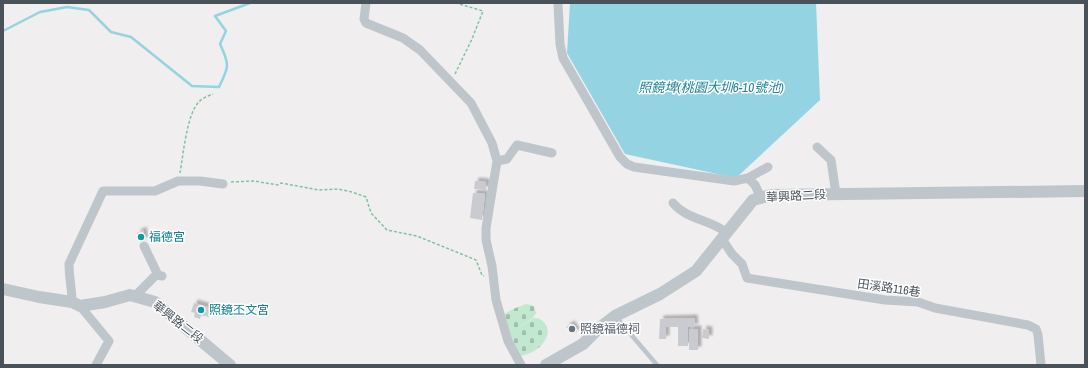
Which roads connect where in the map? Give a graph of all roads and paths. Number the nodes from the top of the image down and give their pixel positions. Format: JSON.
{"nodes":[{"id":1,"x":366,"y":3,"type":"edge"},
{"id":2,"x":456,"y":3,"type":"edge"},
{"id":3,"x":558,"y":3,"type":"edge"},
{"id":4,"x":450,"y":83,"type":"junction"},
{"id":5,"x":213,"y":94,"type":"dead end"},
{"id":6,"x":817,"y":147,"type":"dead end"},
{"id":7,"x":552,"y":153,"type":"dead end"},
{"id":8,"x":497,"y":161,"type":"junction"},
{"id":9,"x":768,"y":166,"type":"dead end"},
{"id":10,"x":748,"y":178,"type":"junction"},
{"id":11,"x":178,"y":181,"type":"junction"},
{"id":12,"x":223,"y":184,"type":"joint"},
{"id":13,"x":1085,"y":191,"type":"edge"},
{"id":14,"x":836,"y":194,"type":"junction"},
{"id":15,"x":761,"y":198,"type":"junction"},
{"id":16,"x":673,"y":203,"type":"dead end"},
{"id":17,"x":724,"y":236,"type":"junction"},
{"id":18,"x":144,"y":246,"type":"dead end"},
{"id":19,"x":493,"y":280,"type":"junction"},
{"id":20,"x":3,"y":289,"type":"edge"},
{"id":21,"x":135,"y":296,"type":"junction"},
{"id":22,"x":76,"y":304,"type":"junction"},
{"id":23,"x":615,"y":316,"type":"junction"},
{"id":24,"x":96,"y":365,"type":"edge"},
{"id":25,"x":230,"y":365,"type":"edge"},
{"id":26,"x":521,"y":365,"type":"edge"},
{"id":27,"x":546,"y":365,"type":"edge"},
{"id":28,"x":657,"y":365,"type":"edge"},
{"id":29,"x":1041,"y":365,"type":"edge"}],
"edges":[{"from":1,"to":4,"type":"street"},
{"from":2,"to":4,"type":"path"},
{"from":3,"to":10,"type":"street"},
{"from":4,"to":8,"type":"street"},
{"from":5,"to":11,"type":"path"},
{"from":6,"to":14,"type":"street"},
{"from":7,"to":8,"type":"street"},
{"from":8,"to":19,"type":"street"},
{"from":9,"to":10,"type":"street"},
{"from":10,"to":15,"type":"street"},
{"from":11,"to":12,"type":"street"},
{"from":11,"to":22,"type":"street"},
{"from":12,"to":19,"type":"path"},
{"from":13,"to":14,"type":"street","name":"華興路二段"},
{"from":14,"to":15,"type":"street","name":"華興路二段"},
{"from":15,"to":17,"type":"street","name":"華興路二段"},
{"from":16,"to":17,"type":"street"},
{"from":17,"to":23,"type":"street","name":"華興路二段"},
{"from":17,"to":29,"type":"street","name":"田溪路116巷"},
{"from":18,"to":21,"type":"street"},
{"from":19,"to":26,"type":"street"},
{"from":20,"to":22,"type":"street","name":"華興路二段"},
{"from":21,"to":22,"type":"street","name":"華興路二段"},
{"from":21,"to":25,"type":"street","name":"華興路二段"},
{"from":22,"to":24,"type":"street"},
{"from":23,"to":27,"type":"street","name":"華興路二段"},
{"from":23,"to":28,"type":"lane"}]}
